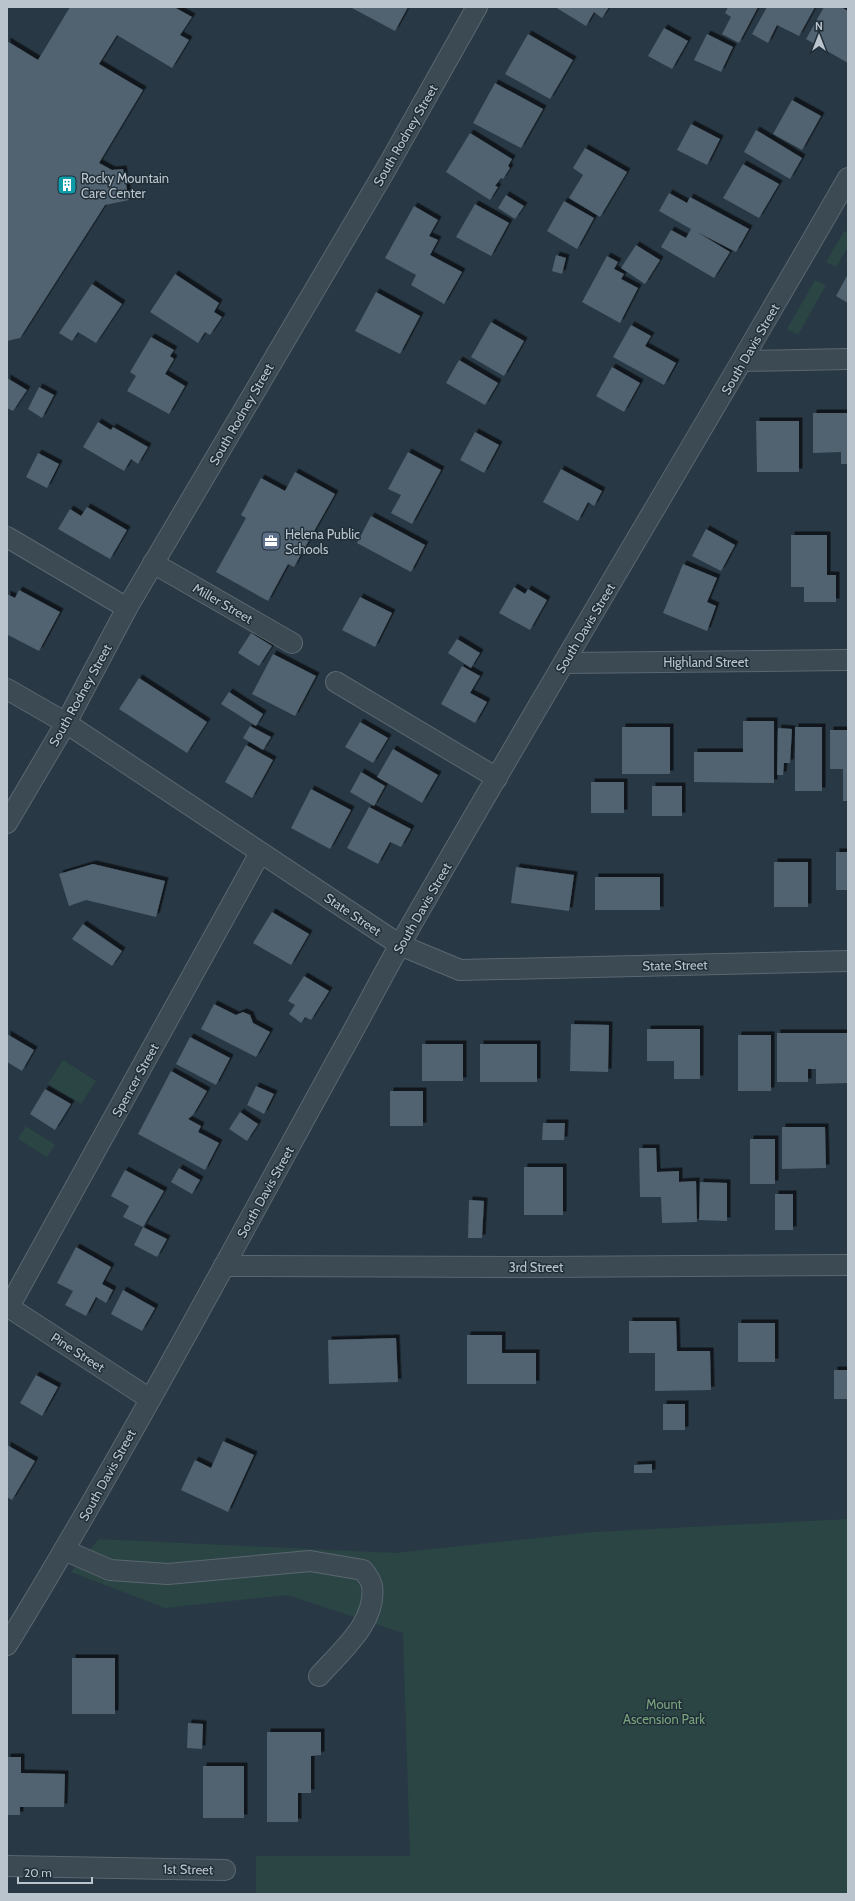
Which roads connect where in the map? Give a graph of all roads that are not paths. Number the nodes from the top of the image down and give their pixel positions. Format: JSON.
{"nodes":[{"id":1,"x":477,"y":7,"type":"edge"},
{"id":2,"x":848,"y":178,"type":"edge"},
{"id":3,"x":848,"y":359,"type":"edge"},
{"id":4,"x":743,"y":361,"type":"junction"},
{"id":5,"x":7,"y":537,"type":"edge"},
{"id":6,"x":153,"y":563,"type":"junction"},
{"id":7,"x":127,"y":608,"type":"junction"},
{"id":8,"x":292,"y":643,"type":"dead end"},
{"id":9,"x":848,"y":660,"type":"edge"},
{"id":10,"x":564,"y":663,"type":"junction"},
{"id":11,"x":336,"y":682,"type":"dead end"},
{"id":12,"x":7,"y":689,"type":"edge"},
{"id":13,"x":66,"y":723,"type":"junction"},
{"id":14,"x":497,"y":778,"type":"junction"},
{"id":15,"x":7,"y":823,"type":"edge"},
{"id":16,"x":260,"y":853,"type":"junction"},
{"id":17,"x":400,"y":945,"type":"junction"},
{"id":18,"x":848,"y":961,"type":"edge"},
{"id":19,"x":848,"y":1265,"type":"edge"},
{"id":20,"x":224,"y":1266,"type":"junction"},
{"id":21,"x":8,"y":1306,"type":"edge"},
{"id":22,"x":150,"y":1399,"type":"junction"},
{"id":23,"x":64,"y":1550,"type":"junction"},
{"id":24,"x":7,"y":1644,"type":"edge"},
{"id":25,"x":319,"y":1676,"type":"dead end"},
{"id":26,"x":7,"y":1866,"type":"edge"},
{"id":27,"x":225,"y":1870,"type":"dead end"}],
"edges":[{"from":1,"to":6,"type":"street","name":"South Rodney Street"},
{"from":2,"to":4,"type":"street","name":"South Davis Street"},
{"from":3,"to":4,"type":"street"},
{"from":4,"to":10,"type":"street","name":"South Davis Street"},
{"from":5,"to":7,"type":"street"},
{"from":6,"to":7,"type":"street","name":"South Rodney Street"},
{"from":6,"to":8,"type":"street","name":"Miller Street"},
{"from":7,"to":13,"type":"street","name":"South Rodney Street"},
{"from":9,"to":10,"type":"street","name":"Highland Street"},
{"from":10,"to":14,"type":"street","name":"South Davis Street"},
{"from":11,"to":14,"type":"street"},
{"from":12,"to":13,"type":"street","name":"State Street"},
{"from":13,"to":15,"type":"street","name":"South Rodney Street"},
{"from":13,"to":16,"type":"street","name":"State Street"},
{"from":14,"to":17,"type":"street","name":"South Davis Street"},
{"from":16,"to":17,"type":"street","name":"State Street"},
{"from":16,"to":21,"type":"street","name":"Spencer Street"},
{"from":17,"to":18,"type":"street","name":"State Street"},
{"from":17,"to":20,"type":"street","name":"South Davis Street"},
{"from":19,"to":20,"type":"street","name":"3rd Street"},
{"from":20,"to":22,"type":"street","name":"South Davis Street"},
{"from":21,"to":22,"type":"street","name":"Pine Street"},
{"from":22,"to":23,"type":"street","name":"South Davis Street"},
{"from":23,"to":24,"type":"street","name":"South Davis Street"},
{"from":23,"to":25,"type":"street"},
{"from":26,"to":27,"type":"street","name":"1st Street"}]}
